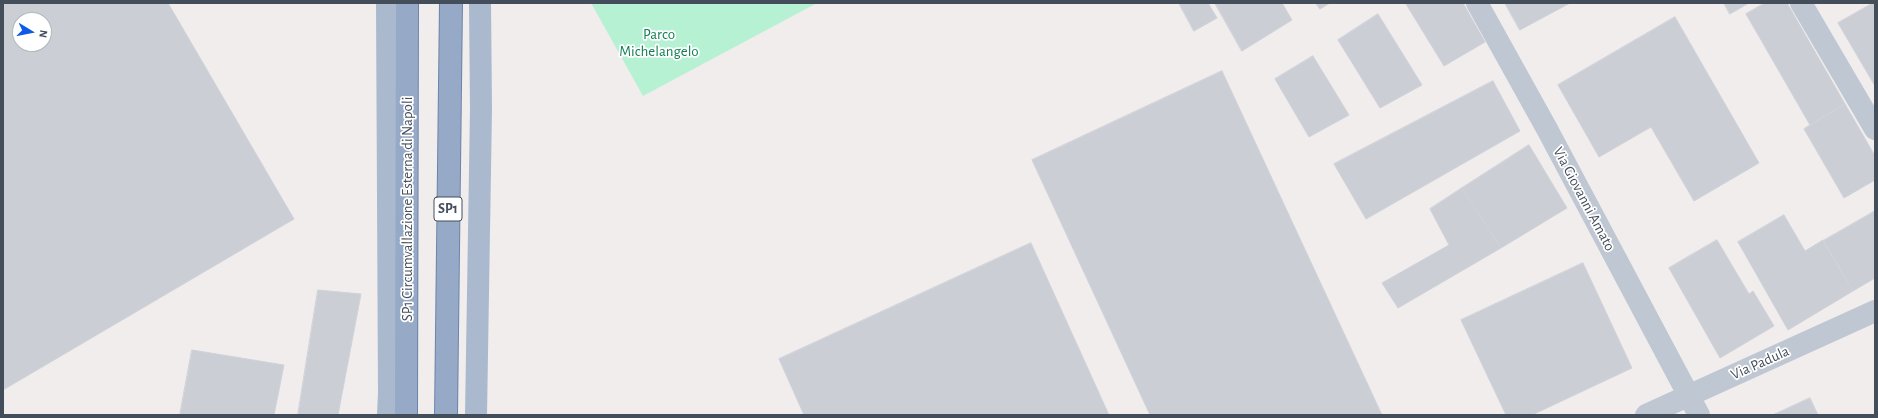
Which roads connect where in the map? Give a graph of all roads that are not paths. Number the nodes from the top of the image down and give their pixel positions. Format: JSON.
{"nodes":[{"id":1,"x":387,"y":3,"type":"edge"},
{"id":2,"x":407,"y":3,"type":"edge"},
{"id":3,"x":451,"y":3,"type":"edge"},
{"id":4,"x":480,"y":3,"type":"edge"},
{"id":5,"x":1477,"y":3,"type":"edge"},
{"id":6,"x":1801,"y":3,"type":"edge"},
{"id":7,"x":1875,"y":129,"type":"edge"},
{"id":8,"x":1875,"y":311,"type":"edge"},
{"id":9,"x":1690,"y":395,"type":"junction"},
{"id":10,"x":388,"y":415,"type":"edge"},
{"id":11,"x":406,"y":415,"type":"edge"},
{"id":12,"x":446,"y":415,"type":"edge"},
{"id":13,"x":476,"y":415,"type":"edge"},
{"id":14,"x":1646,"y":415,"type":"edge"},
{"id":15,"x":1699,"y":415,"type":"edge"}],
"edges":[{"from":1,"to":10,"type":"main road"},
{"from":2,"to":11,"type":"highway","name":"SP1 Circumvallazione Esterna di Napoli"},
{"from":3,"to":12,"type":"highway","number":"SP1"},
{"from":4,"to":13,"type":"main road"},
{"from":5,"to":9,"type":"street","name":"Via Giovanni Amato"},
{"from":6,"to":7,"type":"street"},
{"from":8,"to":9,"type":"street","name":"Via Padula"},
{"from":9,"to":14,"type":"street","name":"Via Padula"},
{"from":9,"to":15,"type":"street","name":"Via Giovanni Amato"}]}
